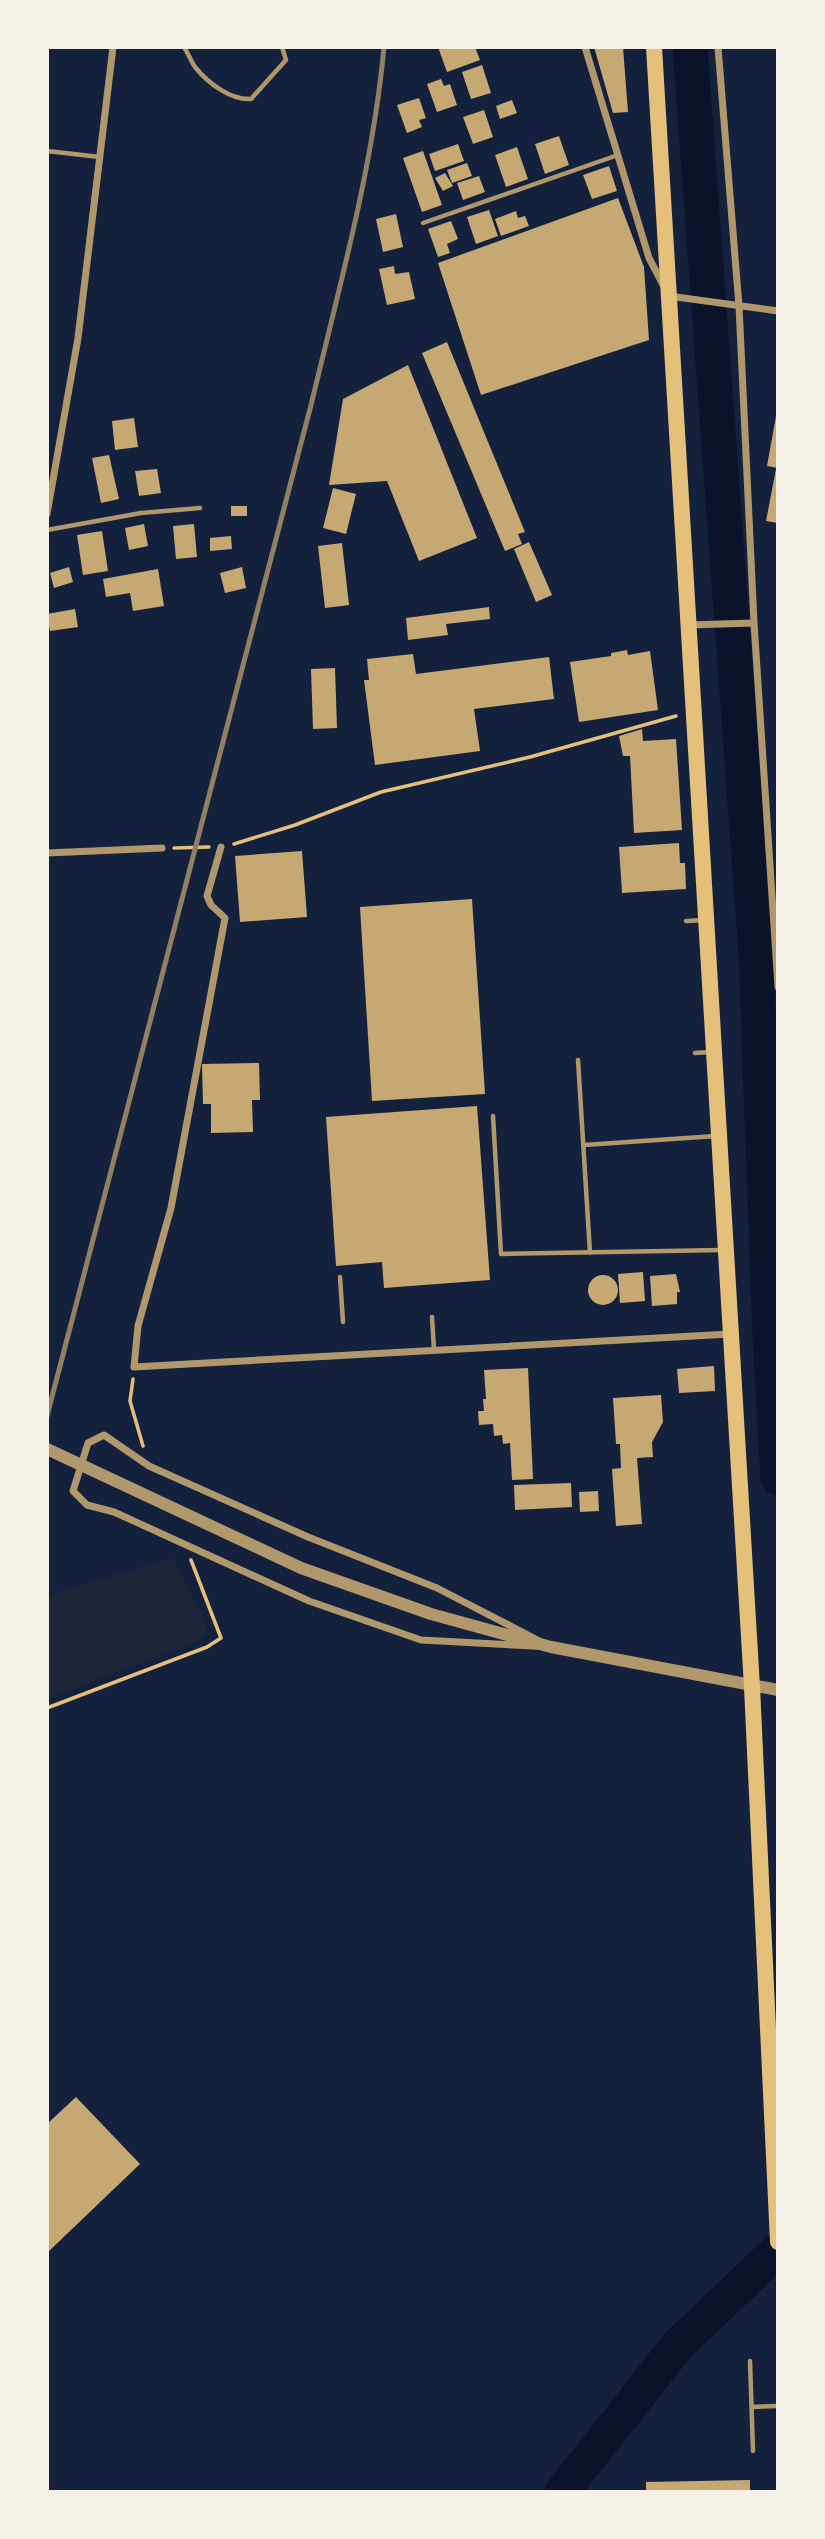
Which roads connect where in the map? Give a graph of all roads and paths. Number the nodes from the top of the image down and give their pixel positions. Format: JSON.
{"nodes":[{"id":1,"x":113,"y":47,"type":"edge"},
{"id":2,"x":184,"y":47,"type":"edge"},
{"id":3,"x":282,"y":47,"type":"edge"},
{"id":4,"x":585,"y":47,"type":"edge"},
{"id":5,"x":654,"y":47,"type":"edge"},
{"id":6,"x":718,"y":47,"type":"edge"},
{"id":7,"x":47,"y":151,"type":"edge"},
{"id":8,"x":618,"y":155,"type":"junction"},
{"id":9,"x":100,"y":158,"type":"junction"},
{"id":10,"x":423,"y":223,"type":"dead end"},
{"id":11,"x":669,"y":296,"type":"junction"},
{"id":12,"x":739,"y":306,"type":"junction"},
{"id":13,"x":778,"y":311,"type":"edge"},
{"id":14,"x":200,"y":508,"type":"dead end"},
{"id":15,"x":47,"y":514,"type":"edge"},
{"id":16,"x":47,"y":530,"type":"edge"},
{"id":17,"x":754,"y":623,"type":"junction"},
{"id":18,"x":689,"y":625,"type":"junction"},
{"id":19,"x":694,"y":711,"type":"junction"},
{"id":20,"x":221,"y":847,"type":"junction"},
{"id":21,"x":162,"y":848,"type":"joint"},
{"id":22,"x":47,"y":853,"type":"edge"},
{"id":23,"x":706,"y":920,"type":"junction"},
{"id":24,"x":686,"y":921,"type":"dead end"},
{"id":25,"x":778,"y":987,"type":"edge"},
{"id":26,"x":714,"y":1052,"type":"junction"},
{"id":27,"x":695,"y":1053,"type":"dead end"},
{"id":28,"x":578,"y":1060,"type":"dead end"},
{"id":29,"x":493,"y":1116,"type":"dead end"},
{"id":30,"x":719,"y":1135,"type":"junction"},
{"id":31,"x":584,"y":1145,"type":"junction"},
{"id":32,"x":726,"y":1250,"type":"junction"},
{"id":33,"x":590,"y":1252,"type":"junction"},
{"id":34,"x":340,"y":1277,"type":"dead end"},
{"id":35,"x":432,"y":1317,"type":"dead end"},
{"id":36,"x":343,"y":1322,"type":"dead end"},
{"id":37,"x":731,"y":1334,"type":"junction"},
{"id":38,"x":434,"y":1350,"type":"junction"},
{"id":39,"x":134,"y":1367,"type":"junction"},
{"id":40,"x":47,"y":1449,"type":"edge"},
{"id":41,"x":145,"y":1451,"type":"dead end"},
{"id":42,"x":187,"y":1552,"type":"dead end"},
{"id":43,"x":551,"y":1647,"type":"junction"},
{"id":44,"x":752,"y":1687,"type":"junction"},
{"id":45,"x":778,"y":1690,"type":"edge"},
{"id":46,"x":47,"y":1708,"type":"edge"},
{"id":47,"x":778,"y":2242,"type":"edge"},
{"id":48,"x":750,"y":2361,"type":"dead end"},
{"id":49,"x":778,"y":2406,"type":"edge"},
{"id":50,"x":752,"y":2407,"type":"junction"},
{"id":51,"x":753,"y":2451,"type":"dead end"}],
"edges":[{"from":1,"to":9,"type":"street"},
{"from":2,"to":3,"type":"lane"},
{"from":4,"to":8,"type":"street"},
{"from":5,"to":11,"type":"highway"},
{"from":6,"to":12,"type":"street"},
{"from":7,"to":9,"type":"lane"},
{"from":8,"to":10,"type":"lane"},
{"from":8,"to":11,"type":"street"},
{"from":9,"to":15,"type":"street"},
{"from":11,"to":12,"type":"street"},
{"from":11,"to":18,"type":"highway"},
{"from":12,"to":13,"type":"street"},
{"from":12,"to":17,"type":"street"},
{"from":14,"to":16,"type":"lane"},
{"from":17,"to":18,"type":"street"},
{"from":17,"to":25,"type":"street"},
{"from":18,"to":19,"type":"highway"},
{"from":19,"to":20,"type":"path"},
{"from":19,"to":23,"type":"highway"},
{"from":20,"to":21,"type":"path"},
{"from":20,"to":39,"type":"street"},
{"from":21,"to":22,"type":"street"},
{"from":23,"to":24,"type":"lane"},
{"from":23,"to":26,"type":"highway"},
{"from":26,"to":27,"type":"lane"},
{"from":26,"to":30,"type":"highway"},
{"from":28,"to":31,"type":"lane"},
{"from":29,"to":33,"type":"lane"},
{"from":30,"to":31,"type":"lane"},
{"from":30,"to":32,"type":"highway"},
{"from":31,"to":33,"type":"lane"},
{"from":32,"to":33,"type":"lane"},
{"from":32,"to":37,"type":"highway"},
{"from":34,"to":36,"type":"lane"},
{"from":35,"to":38,"type":"lane"},
{"from":37,"to":38,"type":"street"},
{"from":37,"to":44,"type":"highway"},
{"from":38,"to":39,"type":"street"},
{"from":39,"to":41,"type":"path"},
{"from":40,"to":43,"type":"street"},
{"from":42,"to":46,"type":"path"},
{"from":43,"to":43,"type":"street"},
{"from":43,"to":44,"type":"street"},
{"from":44,"to":45,"type":"street"},
{"from":44,"to":47,"type":"highway"},
{"from":48,"to":50,"type":"lane"},
{"from":49,"to":50,"type":"lane"},
{"from":50,"to":51,"type":"lane"}]}
